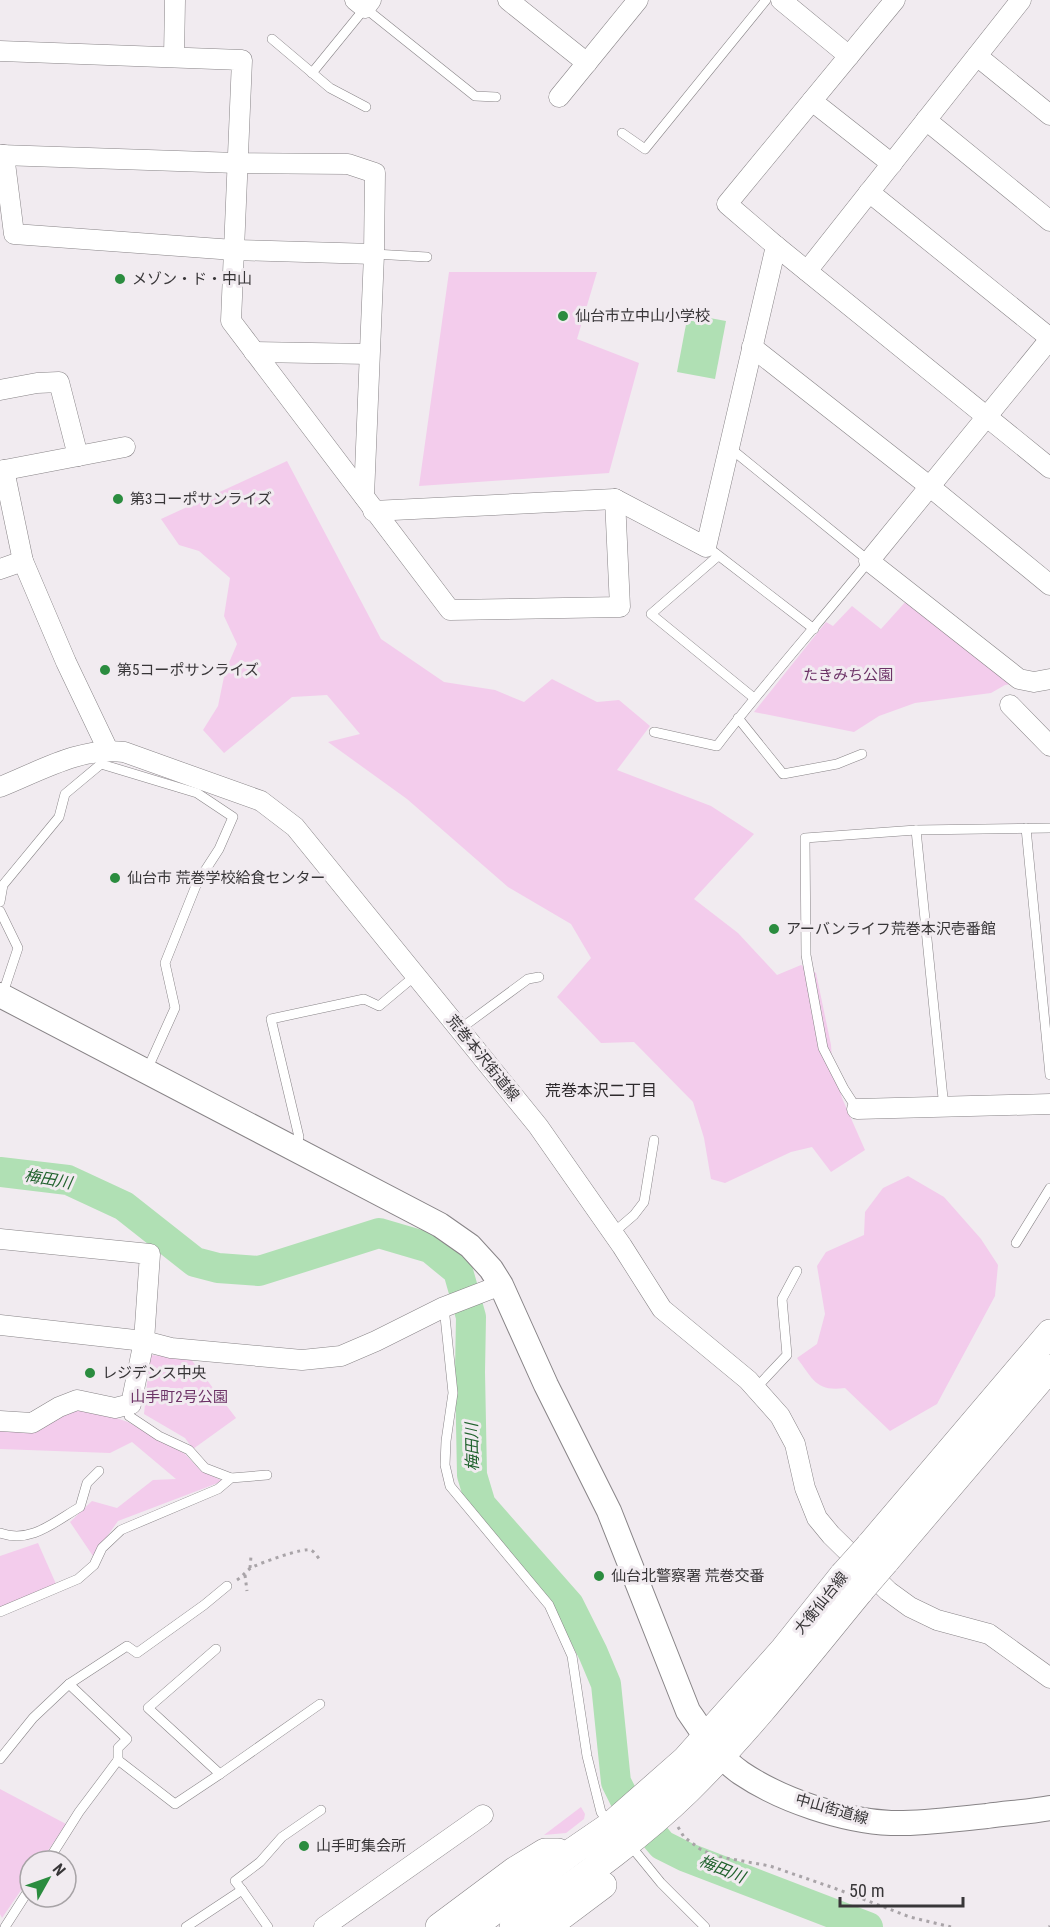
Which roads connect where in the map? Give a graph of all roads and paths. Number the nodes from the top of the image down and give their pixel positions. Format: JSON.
{"nodes":[{"id":1,"x":175,"y":0,"type":"edge"},
{"id":2,"x":508,"y":0,"type":"edge"},
{"id":3,"x":638,"y":0,"type":"edge"},
{"id":4,"x":766,"y":0,"type":"edge"},
{"id":5,"x":781,"y":0,"type":"edge"},
{"id":6,"x":895,"y":0,"type":"edge"},
{"id":7,"x":1021,"y":0,"type":"edge"},
{"id":8,"x":364,"y":3,"type":"edge"},
{"id":9,"x":272,"y":39,"type":"dead end"},
{"id":10,"x":0,"y":51,"type":"edge"},
{"id":11,"x":849,"y":56,"type":"junction"},
{"id":12,"x":977,"y":56,"type":"junction"},
{"id":13,"x":174,"y":57,"type":"junction"},
{"id":14,"x":587,"y":63,"type":"junction"},
{"id":15,"x":312,"y":73,"type":"junction"},
{"id":16,"x":496,"y":97,"type":"dead end"},
{"id":17,"x":560,"y":97,"type":"dead end"},
{"id":18,"x":812,"y":101,"type":"junction"},
{"id":19,"x":366,"y":107,"type":"dead end"},
{"id":20,"x":1050,"y":115,"type":"edge"},
{"id":21,"x":926,"y":120,"type":"junction"},
{"id":22,"x":622,"y":133,"type":"dead end"},
{"id":23,"x":2,"y":155,"type":"edge"},
{"id":24,"x":237,"y":163,"type":"junction"},
{"id":25,"x":892,"y":164,"type":"junction"},
{"id":26,"x":869,"y":192,"type":"junction"},
{"id":27,"x":1050,"y":221,"type":"edge"},
{"id":28,"x":776,"y":246,"type":"junction"},
{"id":29,"x":234,"y":250,"type":"junction"},
{"id":30,"x":374,"y":254,"type":"junction"},
{"id":31,"x":427,"y":257,"type":"dead end"},
{"id":32,"x":807,"y":271,"type":"junction"},
{"id":33,"x":1050,"y":339,"type":"edge"},
{"id":34,"x":752,"y":347,"type":"junction"},
{"id":35,"x":254,"y":352,"type":"junction"},
{"id":36,"x":369,"y":354,"type":"junction"},
{"id":37,"x":0,"y":390,"type":"edge"},
{"id":38,"x":987,"y":417,"type":"junction"},
{"id":39,"x":125,"y":447,"type":"dead end"},
{"id":40,"x":729,"y":447,"type":"junction"},
{"id":41,"x":78,"y":456,"type":"junction"},
{"id":42,"x":1050,"y":468,"type":"edge"},
{"id":43,"x":2,"y":470,"type":"edge"},
{"id":44,"x":929,"y":486,"type":"junction"},
{"id":45,"x":615,"y":499,"type":"junction"},
{"id":46,"x":369,"y":503,"type":"junction"},
{"id":47,"x":712,"y":551,"type":"junction"},
{"id":48,"x":22,"y":561,"type":"junction"},
{"id":49,"x":869,"y":561,"type":"junction"},
{"id":50,"x":0,"y":569,"type":"edge"},
{"id":51,"x":1050,"y":585,"type":"edge"},
{"id":52,"x":814,"y":630,"type":"junction"},
{"id":53,"x":1050,"y":679,"type":"edge"},
{"id":54,"x":754,"y":698,"type":"junction"},
{"id":55,"x":1010,"y":705,"type":"dead end"},
{"id":56,"x":738,"y":718,"type":"junction"},
{"id":57,"x":654,"y":732,"type":"dead end"},
{"id":58,"x":1050,"y":746,"type":"edge"},
{"id":59,"x":108,"y":750,"type":"junction"},
{"id":60,"x":862,"y":754,"type":"dead end"},
{"id":61,"x":0,"y":787,"type":"edge"},
{"id":62,"x":1026,"y":828,"type":"junction"},
{"id":63,"x":1050,"y":828,"type":"edge"},
{"id":64,"x":916,"y":830,"type":"junction"},
{"id":65,"x":0,"y":902,"type":"edge"},
{"id":66,"x":0,"y":911,"type":"edge"},
{"id":67,"x":416,"y":975,"type":"junction"},
{"id":68,"x":539,"y":977,"type":"dead end"},
{"id":69,"x":1,"y":995,"type":"edge"},
{"id":70,"x":460,"y":1029,"type":"junction"},
{"id":71,"x":1048,"y":1029,"type":"edge"},
{"id":72,"x":147,"y":1070,"type":"junction"},
{"id":73,"x":1050,"y":1075,"type":"edge"},
{"id":74,"x":1050,"y":1104,"type":"edge"},
{"id":75,"x":944,"y":1108,"type":"junction"},
{"id":76,"x":857,"y":1109,"type":"joint"},
{"id":77,"x":654,"y":1140,"type":"dead end"},
{"id":78,"x":296,"y":1148,"type":"junction"},
{"id":79,"x":1050,"y":1188,"type":"edge"},
{"id":80,"x":613,"y":1233,"type":"junction"},
{"id":81,"x":0,"y":1239,"type":"edge"},
{"id":82,"x":1016,"y":1243,"type":"dead end"},
{"id":83,"x":797,"y":1271,"type":"dead end"},
{"id":84,"x":501,"y":1285,"type":"junction"},
{"id":85,"x":444,"y":1307,"type":"junction"},
{"id":86,"x":0,"y":1325,"type":"edge"},
{"id":87,"x":1050,"y":1333,"type":"edge"},
{"id":88,"x":144,"y":1341,"type":"junction"},
{"id":89,"x":1050,"y":1368,"type":"edge"},
{"id":90,"x":756,"y":1388,"type":"junction"},
{"id":91,"x":132,"y":1404,"type":"junction"},
{"id":92,"x":0,"y":1421,"type":"edge"},
{"id":93,"x":99,"y":1471,"type":"dead end"},
{"id":94,"x":267,"y":1475,"type":"dead end"},
{"id":95,"x":231,"y":1479,"type":"junction"},
{"id":96,"x":0,"y":1533,"type":"edge"},
{"id":97,"x":877,"y":1554,"type":"junction"},
{"id":98,"x":251,"y":1556,"type":"dead end"},
{"id":99,"x":321,"y":1561,"type":"dead end"},
{"id":100,"x":250,"y":1568,"type":"junction"},
{"id":101,"x":245,"y":1575,"type":"junction"},
{"id":102,"x":227,"y":1586,"type":"joint"},
{"id":103,"x":247,"y":1591,"type":"dead end"},
{"id":104,"x":0,"y":1612,"type":"edge"},
{"id":105,"x":216,"y":1649,"type":"dead end"},
{"id":106,"x":1050,"y":1678,"type":"edge"},
{"id":107,"x":69,"y":1684,"type":"junction"},
{"id":108,"x":320,"y":1704,"type":"dead end"},
{"id":109,"x":714,"y":1746,"type":"junction"},
{"id":110,"x":0,"y":1759,"type":"edge"},
{"id":111,"x":118,"y":1760,"type":"junction"},
{"id":112,"x":220,"y":1774,"type":"junction"},
{"id":113,"x":1050,"y":1808,"type":"edge"},
{"id":114,"x":321,"y":1810,"type":"dead end"},
{"id":115,"x":661,"y":1810,"type":"junction"},
{"id":116,"x":483,"y":1815,"type":"dead end"},
{"id":117,"x":623,"y":1834,"type":"junction"},
{"id":118,"x":56,"y":1849,"type":"edge"},
{"id":119,"x":573,"y":1851,"type":"junction"},
{"id":120,"x":242,"y":1890,"type":"junction"},
{"id":121,"x":18,"y":1907,"type":"edge"},
{"id":122,"x":5,"y":1927,"type":"edge"},
{"id":123,"x":186,"y":1927,"type":"edge"},
{"id":124,"x":268,"y":1927,"type":"edge"},
{"id":125,"x":324,"y":1927,"type":"edge"},
{"id":126,"x":439,"y":1927,"type":"edge"},
{"id":127,"x":473,"y":1927,"type":"edge"},
{"id":128,"x":513,"y":1927,"type":"edge"},
{"id":129,"x":547,"y":1927,"type":"edge"},
{"id":130,"x":705,"y":1927,"type":"edge"},
{"id":131,"x":951,"y":1927,"type":"edge"}],
"edges":[{"from":1,"to":13,"type":"street"},
{"from":2,"to":14,"type":"street"},
{"from":3,"to":14,"type":"street"},
{"from":4,"to":22,"type":"lane"},
{"from":5,"to":11,"type":"street"},
{"from":6,"to":11,"type":"street"},
{"from":7,"to":12,"type":"street"},
{"from":8,"to":15,"type":"lane"},
{"from":8,"to":16,"type":"lane"},
{"from":9,"to":15,"type":"lane"},
{"from":10,"to":13,"type":"street"},
{"from":11,"to":18,"type":"street"},
{"from":12,"to":20,"type":"street"},
{"from":12,"to":21,"type":"street"},
{"from":13,"to":24,"type":"street"},
{"from":14,"to":17,"type":"street"},
{"from":15,"to":19,"type":"lane"},
{"from":18,"to":25,"type":"street"},
{"from":18,"to":28,"type":"street"},
{"from":21,"to":25,"type":"street"},
{"from":21,"to":27,"type":"street"},
{"from":23,"to":24,"type":"street"},
{"from":23,"to":29,"type":"street"},
{"from":24,"to":29,"type":"street"},
{"from":24,"to":30,"type":"street"},
{"from":25,"to":26,"type":"street"},
{"from":26,"to":32,"type":"street"},
{"from":26,"to":33,"type":"street"},
{"from":28,"to":32,"type":"street"},
{"from":28,"to":34,"type":"street"},
{"from":29,"to":30,"type":"street"},
{"from":29,"to":35,"type":"street"},
{"from":30,"to":31,"type":"lane"},
{"from":30,"to":36,"type":"street"},
{"from":32,"to":38,"type":"street"},
{"from":33,"to":38,"type":"street"},
{"from":34,"to":40,"type":"street"},
{"from":34,"to":44,"type":"street"},
{"from":35,"to":36,"type":"street"},
{"from":35,"to":46,"type":"street"},
{"from":36,"to":46,"type":"street"},
{"from":37,"to":41,"type":"street"},
{"from":38,"to":42,"type":"street"},
{"from":38,"to":44,"type":"street"},
{"from":39,"to":41,"type":"street"},
{"from":40,"to":47,"type":"street"},
{"from":40,"to":49,"type":"lane"},
{"from":41,"to":43,"type":"street"},
{"from":43,"to":48,"type":"street"},
{"from":44,"to":49,"type":"street"},
{"from":44,"to":51,"type":"street"},
{"from":45,"to":46,"type":"street"},
{"from":45,"to":46,"type":"street"},
{"from":45,"to":47,"type":"street"},
{"from":47,"to":52,"type":"lane"},
{"from":47,"to":54,"type":"lane"},
{"from":48,"to":50,"type":"street"},
{"from":48,"to":59,"type":"street"},
{"from":49,"to":52,"type":"lane"},
{"from":49,"to":53,"type":"street"},
{"from":52,"to":54,"type":"lane"},
{"from":54,"to":56,"type":"lane"},
{"from":55,"to":58,"type":"street"},
{"from":56,"to":57,"type":"lane"},
{"from":56,"to":60,"type":"lane"},
{"from":59,"to":61,"type":"street","name":"荒巻本沢街道線"},
{"from":59,"to":67,"type":"street","name":"荒巻本沢街道線"},
{"from":62,"to":63,"type":"lane"},
{"from":62,"to":64,"type":"lane"},
{"from":62,"to":71,"type":"lane"},
{"from":64,"to":75,"type":"lane"},
{"from":64,"to":76,"type":"lane"},
{"from":65,"to":72,"type":"lane"},
{"from":66,"to":69,"type":"lane"},
{"from":67,"to":70,"type":"street","name":"荒巻本沢街道線"},
{"from":67,"to":78,"type":"lane"},
{"from":68,"to":70,"type":"lane"},
{"from":69,"to":72,"type":"street","name":"中山街道線"},
{"from":70,"to":80,"type":"street","name":"荒巻本沢街道線"},
{"from":71,"to":73,"type":"lane"},
{"from":72,"to":78,"type":"street","name":"中山街道線"},
{"from":74,"to":75,"type":"street"},
{"from":75,"to":76,"type":"street"},
{"from":77,"to":80,"type":"lane"},
{"from":78,"to":84,"type":"street","name":"中山街道線"},
{"from":79,"to":82,"type":"lane"},
{"from":80,"to":90,"type":"street","name":"荒巻本沢街道線"},
{"from":81,"to":88,"type":"street"},
{"from":83,"to":90,"type":"lane"},
{"from":84,"to":85,"type":"street"},
{"from":84,"to":109,"type":"street","name":"中山街道線"},
{"from":85,"to":88,"type":"street"},
{"from":85,"to":117,"type":"lane"},
{"from":86,"to":88,"type":"street"},
{"from":87,"to":97,"type":"main road","name":"大衡仙台線"},
{"from":88,"to":91,"type":"street"},
{"from":89,"to":97,"type":"main road","name":"大衡仙台線"},
{"from":90,"to":106,"type":"street","name":"荒巻本沢街道線"},
{"from":91,"to":92,"type":"street"},
{"from":91,"to":95,"type":"lane"},
{"from":93,"to":96,"type":"lane"},
{"from":94,"to":95,"type":"lane"},
{"from":95,"to":104,"type":"lane"},
{"from":97,"to":109,"type":"main road","name":"大衡仙台線","bridge":true},
{"from":98,"to":100,"type":"path"},
{"from":99,"to":100,"type":"path"},
{"from":100,"to":101,"type":"path"},
{"from":101,"to":102,"type":"path"},
{"from":101,"to":103,"type":"path"},
{"from":102,"to":107,"type":"lane"},
{"from":105,"to":112,"type":"lane"},
{"from":107,"to":110,"type":"lane"},
{"from":107,"to":111,"type":"lane"},
{"from":108,"to":112,"type":"lane"},
{"from":109,"to":113,"type":"street","name":"中山街道線"},
{"from":109,"to":115,"type":"main road","name":"大衡仙台線"},
{"from":111,"to":112,"type":"lane"},
{"from":111,"to":118,"type":"lane"},
{"from":114,"to":120,"type":"lane"},
{"from":115,"to":117,"type":"main road","name":"大衡仙台線"},
{"from":115,"to":131,"type":"path"},
{"from":116,"to":125,"type":"street"},
{"from":117,"to":119,"type":"main road","name":"大衡仙台線"},
{"from":117,"to":128,"type":"main road","name":"大衡仙台線"},
{"from":117,"to":129,"type":"main road"},
{"from":117,"to":130,"type":"lane"},
{"from":119,"to":126,"type":"main road"},
{"from":119,"to":127,"type":"main road","name":"大衡仙台線"},
{"from":120,"to":123,"type":"lane"},
{"from":120,"to":124,"type":"lane"},
{"from":121,"to":122,"type":"lane"}]}
